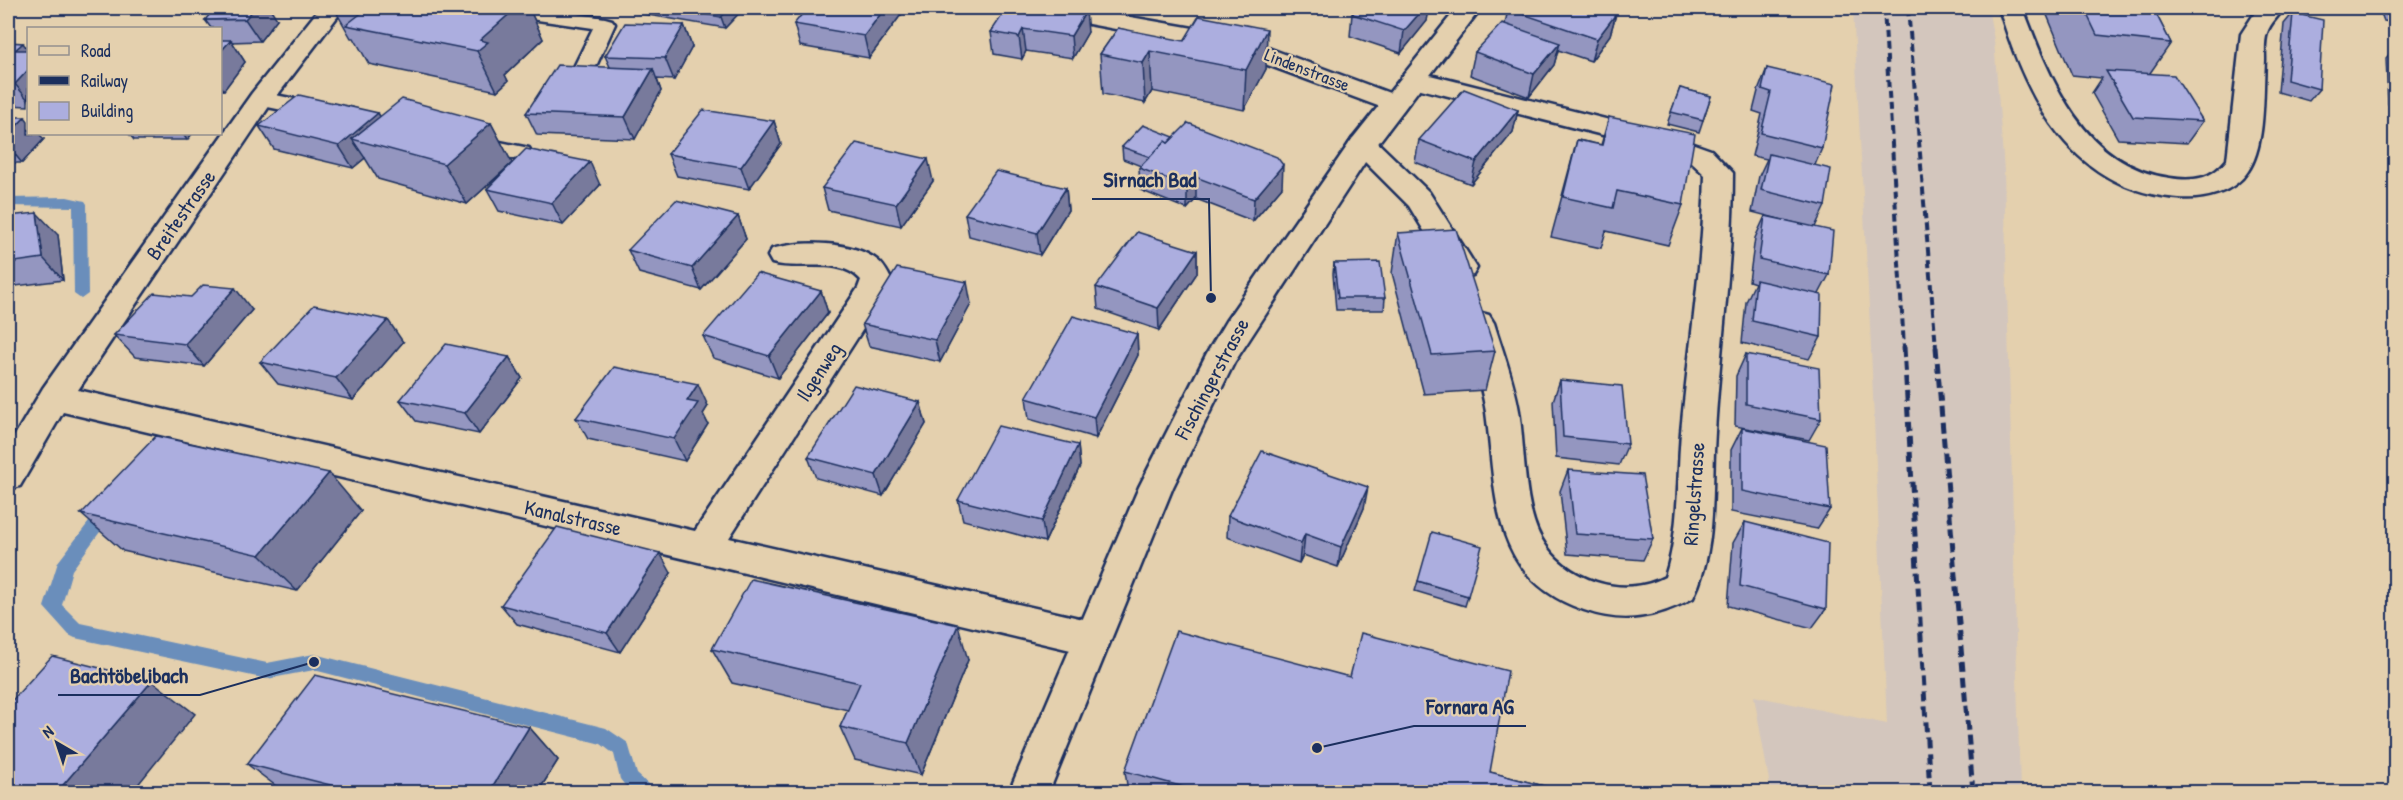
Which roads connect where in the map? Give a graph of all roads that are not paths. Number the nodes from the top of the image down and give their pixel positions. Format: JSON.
{"nodes":[{"id":1,"x":332,"y":8,"type":"edge"},
{"id":2,"x":496,"y":8,"type":"edge"},
{"id":3,"x":1041,"y":8,"type":"edge"},
{"id":4,"x":1180,"y":8,"type":"edge"},
{"id":5,"x":1469,"y":8,"type":"edge"},
{"id":6,"x":2012,"y":8,"type":"edge"},
{"id":7,"x":2272,"y":8,"type":"edge"},
{"id":8,"x":1194,"y":35,"type":"junction"},
{"id":9,"x":582,"y":73,"type":"edge"},
{"id":10,"x":1404,"y":91,"type":"junction"},
{"id":11,"x":261,"y":99,"type":"junction"},
{"id":12,"x":340,"y":115,"type":"edge"},
{"id":13,"x":453,"y":139,"type":"edge"},
{"id":14,"x":1363,"y":144,"type":"junction"},
{"id":15,"x":521,"y":153,"type":"edge"},
{"id":16,"x":783,"y":256,"type":"dead end"},
{"id":17,"x":55,"y":397,"type":"junction"},
{"id":18,"x":8,"y":476,"type":"edge"},
{"id":19,"x":703,"y":549,"type":"junction"},
{"id":20,"x":1092,"y":638,"type":"junction"},
{"id":21,"x":1029,"y":792,"type":"edge"}],
"edges":[{"from":1,"to":11,"type":"street","name":"Breitestrasse"},
{"from":2,"to":9,"type":"lane"},
{"from":3,"to":8,"type":"street","name":"Lindenstrasse"},
{"from":4,"to":8,"type":"street"},
{"from":5,"to":10,"type":"street","name":"Fischingerstrasse"},
{"from":6,"to":7,"type":"street"},
{"from":8,"to":10,"type":"street","name":"Lindenstrasse"},
{"from":10,"to":14,"type":"street","name":"Fischingerstrasse"},
{"from":10,"to":14,"type":"street","name":"Ringelstrasse"},
{"from":11,"to":12,"type":"lane"},
{"from":11,"to":17,"type":"street","name":"Breitestrasse"},
{"from":13,"to":15,"type":"lane"},
{"from":14,"to":20,"type":"street","name":"Fischingerstrasse"},
{"from":16,"to":19,"type":"street","name":"Ilgenweg"},
{"from":17,"to":18,"type":"street","name":"Breitestrasse"},
{"from":17,"to":19,"type":"street","name":"Kanalstrasse"},
{"from":19,"to":20,"type":"street","name":"Kanalstrasse"},
{"from":20,"to":21,"type":"street","name":"Fischingerstrasse"}]}
